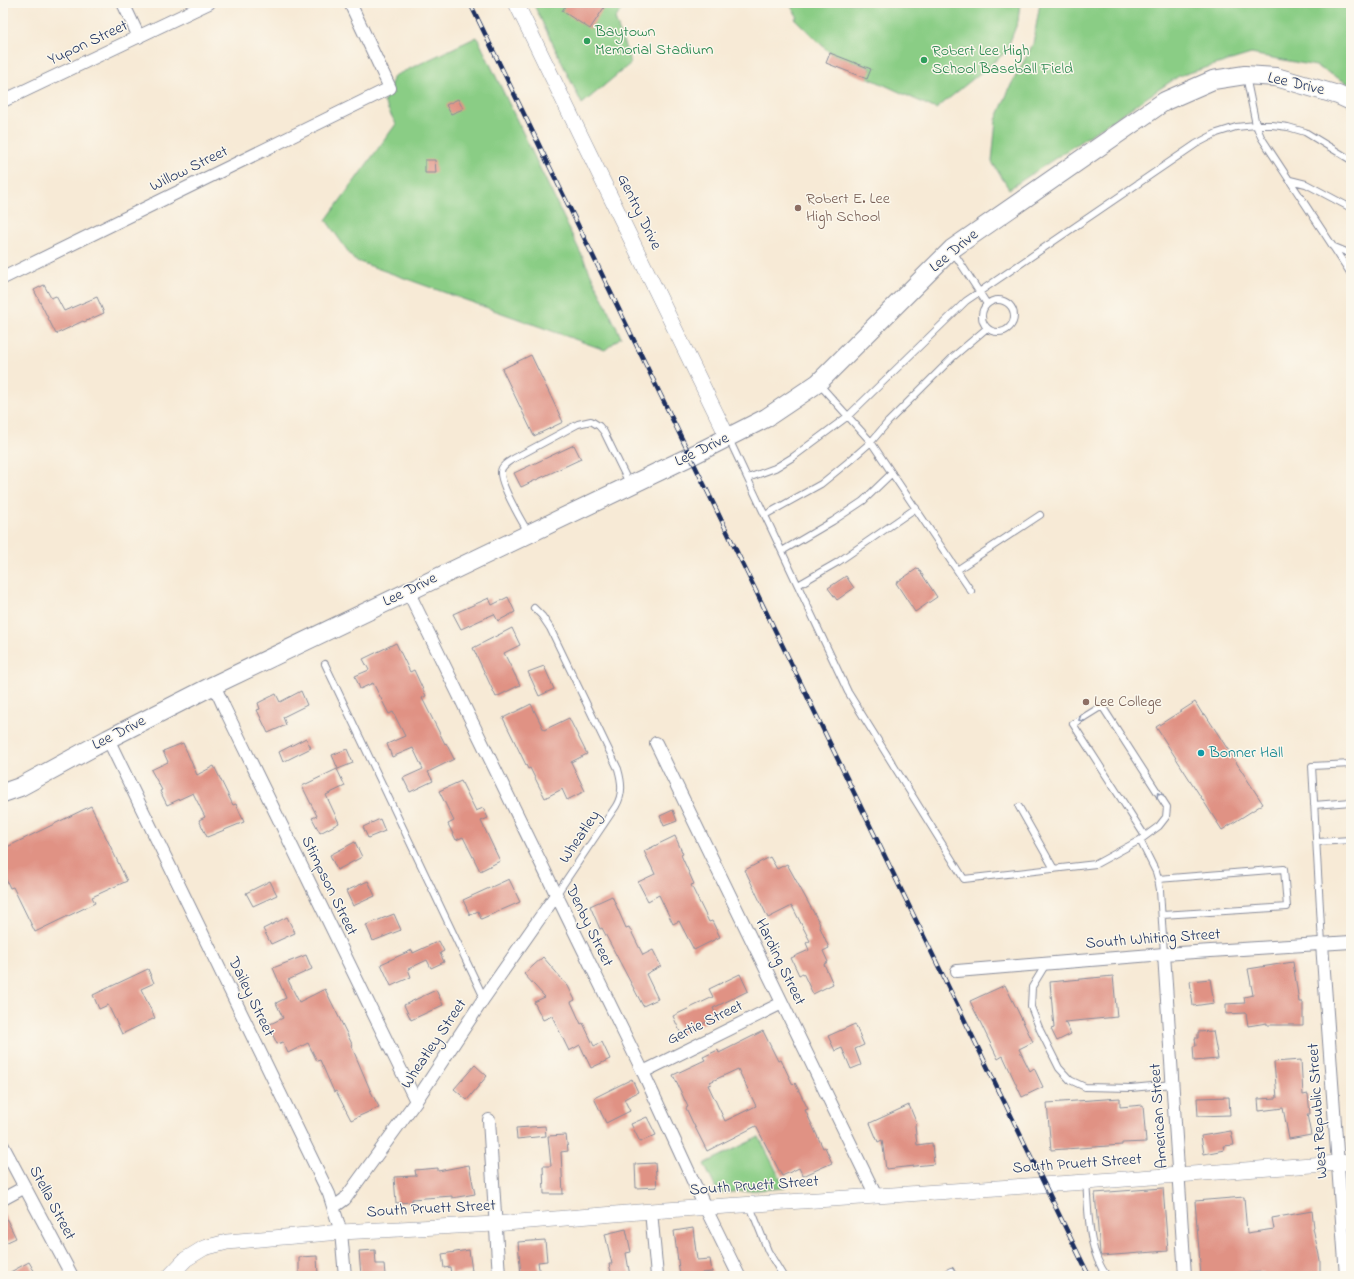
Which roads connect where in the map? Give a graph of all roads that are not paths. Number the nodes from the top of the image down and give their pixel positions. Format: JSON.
{"nodes":[{"id":1,"x":123,"y":3,"type":"edge"},
{"id":2,"x":209,"y":3,"type":"edge"},
{"id":3,"x":350,"y":3,"type":"edge"},
{"id":4,"x":516,"y":3,"type":"edge"},
{"id":5,"x":139,"y":37,"type":"junction"},
{"id":6,"x":1246,"y":75,"type":"junction"},
{"id":7,"x":3,"y":101,"type":"edge"},
{"id":8,"x":1351,"y":101,"type":"edge"},
{"id":9,"x":1256,"y":125,"type":"junction"},
{"id":10,"x":1351,"y":160,"type":"edge"},
{"id":11,"x":1290,"y":180,"type":"junction"},
{"id":12,"x":1351,"y":208,"type":"edge"},
{"id":13,"x":1332,"y":246,"type":"junction"},
{"id":14,"x":952,"y":249,"type":"junction"},
{"id":15,"x":1351,"y":254,"type":"edge"},
{"id":16,"x":1351,"y":274,"type":"edge"},
{"id":17,"x":3,"y":278,"type":"edge"},
{"id":18,"x":980,"y":292,"type":"junction"},
{"id":19,"x":987,"y":304,"type":"junction"},
{"id":20,"x":987,"y":328,"type":"junction"},
{"id":21,"x":818,"y":383,"type":"junction"},
{"id":22,"x":848,"y":416,"type":"junction"},
{"id":23,"x":728,"y":438,"type":"junction"},
{"id":24,"x":871,"y":442,"type":"junction"},
{"id":25,"x":892,"y":473,"type":"junction"},
{"id":26,"x":748,"y":478,"type":"junction"},
{"id":27,"x":630,"y":485,"type":"junction"},
{"id":28,"x":916,"y":508,"type":"junction"},
{"id":29,"x":765,"y":515,"type":"junction"},
{"id":30,"x":1040,"y":515,"type":"dead end"},
{"id":31,"x":528,"y":533,"type":"junction"},
{"id":32,"x":782,"y":551,"type":"junction"},
{"id":33,"x":958,"y":570,"type":"junction"},
{"id":34,"x":798,"y":585,"type":"junction"},
{"id":35,"x":408,"y":591,"type":"junction"},
{"id":36,"x":970,"y":591,"type":"dead end"},
{"id":37,"x":534,"y":608,"type":"dead end"},
{"id":38,"x":325,"y":664,"type":"dead end"},
{"id":39,"x":214,"y":685,"type":"junction"},
{"id":40,"x":108,"y":738,"type":"junction"},
{"id":41,"x":656,"y":743,"type":"dead end"},
{"id":42,"x":1351,"y":764,"type":"edge"},
{"id":43,"x":3,"y":793,"type":"edge"},
{"id":44,"x":1351,"y":802,"type":"edge"},
{"id":45,"x":1314,"y":805,"type":"junction"},
{"id":46,"x":1019,"y":807,"type":"dead end"},
{"id":47,"x":1142,"y":838,"type":"junction"},
{"id":48,"x":1351,"y":840,"type":"edge"},
{"id":49,"x":1317,"y":842,"type":"junction"},
{"id":50,"x":1054,"y":868,"type":"junction"},
{"id":51,"x":1158,"y":879,"type":"junction"},
{"id":52,"x":556,"y":895,"type":"junction"},
{"id":53,"x":1162,"y":915,"type":"junction"},
{"id":54,"x":1351,"y":942,"type":"edge"},
{"id":55,"x":1322,"y":944,"type":"junction"},
{"id":56,"x":1164,"y":954,"type":"junction"},
{"id":57,"x":1046,"y":964,"type":"junction"},
{"id":58,"x":957,"y":971,"type":"dead end"},
{"id":59,"x":484,"y":998,"type":"junction"},
{"id":60,"x":782,"y":1003,"type":"junction"},
{"id":61,"x":643,"y":1072,"type":"junction"},
{"id":62,"x":1173,"y":1084,"type":"junction"},
{"id":63,"x":416,"y":1101,"type":"junction"},
{"id":64,"x":489,"y":1120,"type":"dead end"},
{"id":65,"x":3,"y":1146,"type":"edge"},
{"id":66,"x":1344,"y":1163,"type":"edge"},
{"id":67,"x":1179,"y":1175,"type":"junction"},
{"id":68,"x":1086,"y":1182,"type":"junction"},
{"id":69,"x":25,"y":1187,"type":"junction"},
{"id":70,"x":876,"y":1196,"type":"junction"},
{"id":71,"x":3,"y":1199,"type":"edge"},
{"id":72,"x":750,"y":1204,"type":"junction"},
{"id":73,"x":334,"y":1207,"type":"junction"},
{"id":74,"x":705,"y":1207,"type":"junction"},
{"id":75,"x":651,"y":1211,"type":"junction"},
{"id":76,"x":495,"y":1224,"type":"junction"},
{"id":77,"x":341,"y":1232,"type":"junction"},
{"id":78,"x":72,"y":1276,"type":"edge"},
{"id":79,"x":170,"y":1276,"type":"edge"},
{"id":80,"x":345,"y":1276,"type":"edge"},
{"id":81,"x":499,"y":1276,"type":"edge"},
{"id":82,"x":657,"y":1276,"type":"edge"},
{"id":83,"x":739,"y":1276,"type":"edge"},
{"id":84,"x":783,"y":1276,"type":"edge"},
{"id":85,"x":941,"y":1276,"type":"edge"},
{"id":86,"x":953,"y":1276,"type":"edge"},
{"id":87,"x":1107,"y":1276,"type":"edge"},
{"id":88,"x":1185,"y":1276,"type":"edge"},
{"id":89,"x":1346,"y":1276,"type":"edge"}],
"edges":[{"from":1,"to":5,"type":"street"},
{"from":2,"to":5,"type":"street","name":"Yupon Street"},
{"from":3,"to":17,"type":"street","name":"Willow Street"},
{"from":4,"to":23,"type":"street","name":"Gentry Drive"},
{"from":5,"to":7,"type":"street","name":"Yupon Street"},
{"from":6,"to":8,"type":"main road","name":"Lee Drive"},
{"from":6,"to":9,"type":"lane"},
{"from":6,"to":14,"type":"main road","name":"Lee Drive"},
{"from":9,"to":10,"type":"lane"},
{"from":9,"to":11,"type":"lane"},
{"from":9,"to":18,"type":"lane"},
{"from":11,"to":12,"type":"lane"},
{"from":11,"to":13,"type":"lane"},
{"from":13,"to":15,"type":"lane"},
{"from":13,"to":16,"type":"lane"},
{"from":14,"to":18,"type":"lane"},
{"from":14,"to":21,"type":"main road","name":"Lee Drive"},
{"from":18,"to":19,"type":"lane"},
{"from":18,"to":22,"type":"lane"},
{"from":19,"to":20,"type":"lane"},
{"from":19,"to":20,"type":"lane"},
{"from":20,"to":24,"type":"lane"},
{"from":21,"to":22,"type":"lane"},
{"from":21,"to":23,"type":"main road","name":"Lee Drive"},
{"from":22,"to":24,"type":"lane"},
{"from":22,"to":26,"type":"lane"},
{"from":23,"to":26,"type":"lane"},
{"from":23,"to":27,"type":"main road","name":"Lee Drive"},
{"from":24,"to":25,"type":"lane"},
{"from":24,"to":29,"type":"lane"},
{"from":25,"to":28,"type":"lane"},
{"from":25,"to":32,"type":"lane"},
{"from":26,"to":29,"type":"lane"},
{"from":27,"to":31,"type":"main road","name":"Lee Drive"},
{"from":27,"to":31,"type":"lane"},
{"from":28,"to":33,"type":"lane"},
{"from":28,"to":34,"type":"lane"},
{"from":29,"to":32,"type":"lane"},
{"from":30,"to":33,"type":"lane"},
{"from":31,"to":35,"type":"main road","name":"Lee Drive"},
{"from":32,"to":34,"type":"lane"},
{"from":33,"to":36,"type":"lane"},
{"from":34,"to":50,"type":"lane"},
{"from":35,"to":39,"type":"main road","name":"Lee Drive"},
{"from":35,"to":52,"type":"street","name":"Denby Street"},
{"from":37,"to":52,"type":"lane","name":"Wheatley"},
{"from":38,"to":59,"type":"lane"},
{"from":39,"to":40,"type":"main road","name":"Lee Drive"},
{"from":39,"to":63,"type":"street","name":"Stimpson Street"},
{"from":40,"to":43,"type":"main road","name":"Lee Drive"},
{"from":40,"to":73,"type":"street","name":"Dailey Street"},
{"from":41,"to":60,"type":"street","name":"Harding Street"},
{"from":42,"to":45,"type":"lane"},
{"from":44,"to":45,"type":"lane"},
{"from":45,"to":49,"type":"lane"},
{"from":46,"to":50,"type":"lane"},
{"from":47,"to":47,"type":"lane","one_way":true},
{"from":47,"to":50,"type":"lane"},
{"from":47,"to":51,"type":"lane"},
{"from":48,"to":49,"type":"lane"},
{"from":49,"to":55,"type":"lane"},
{"from":51,"to":53,"type":"lane"},
{"from":51,"to":53,"type":"lane"},
{"from":52,"to":59,"type":"street","name":"Wheatley Street"},
{"from":52,"to":61,"type":"street","name":"Denby Street"},
{"from":53,"to":56,"type":"lane"},
{"from":54,"to":55,"type":"street","name":"South Whiting Street"},
{"from":55,"to":56,"type":"street","name":"South Whiting Street"},
{"from":55,"to":66,"type":"street","name":"West Republic Street"},
{"from":56,"to":57,"type":"street","name":"South Whiting Street"},
{"from":56,"to":62,"type":"street","name":"American Street"},
{"from":57,"to":58,"type":"street","name":"South Whiting Street"},
{"from":57,"to":62,"type":"lane"},
{"from":59,"to":63,"type":"street","name":"Wheatley Street"},
{"from":60,"to":61,"type":"street","name":"Gertie Street"},
{"from":60,"to":70,"type":"street","name":"Harding Street"},
{"from":61,"to":74,"type":"street","name":"Denby Street"},
{"from":62,"to":67,"type":"street","name":"American Street"},
{"from":63,"to":73,"type":"street","name":"Wheatley Street"},
{"from":64,"to":76,"type":"street"},
{"from":65,"to":69,"type":"street","name":"Stella Street"},
{"from":66,"to":67,"type":"street","name":"South Pruett Street"},
{"from":66,"to":89,"type":"street","name":"West Republic Street"},
{"from":67,"to":68,"type":"street","name":"South Pruett Street"},
{"from":67,"to":88,"type":"street","name":"American Street"},
{"from":68,"to":70,"type":"street","name":"South Pruett Street"},
{"from":68,"to":87,"type":"lane"},
{"from":69,"to":71,"type":"street"},
{"from":69,"to":78,"type":"street","name":"Stella Street"},
{"from":70,"to":72,"type":"street","name":"South Pruett Street"},
{"from":72,"to":74,"type":"street","name":"South Pruett Street"},
{"from":72,"to":84,"type":"lane"},
{"from":73,"to":77,"type":"street","name":"Dailey Street"},
{"from":74,"to":75,"type":"street","name":"South Pruett Street"},
{"from":74,"to":83,"type":"street","name":"Denby Street"},
{"from":75,"to":76,"type":"street","name":"South Pruett Street"},
{"from":75,"to":82,"type":"street"},
{"from":76,"to":77,"type":"street","name":"South Pruett Street"},
{"from":76,"to":81,"type":"street"},
{"from":77,"to":79,"type":"street","name":"South Pruett Street"},
{"from":77,"to":80,"type":"street","name":"Dailey Street"},
{"from":85,"to":86,"type":"lane"}]}
